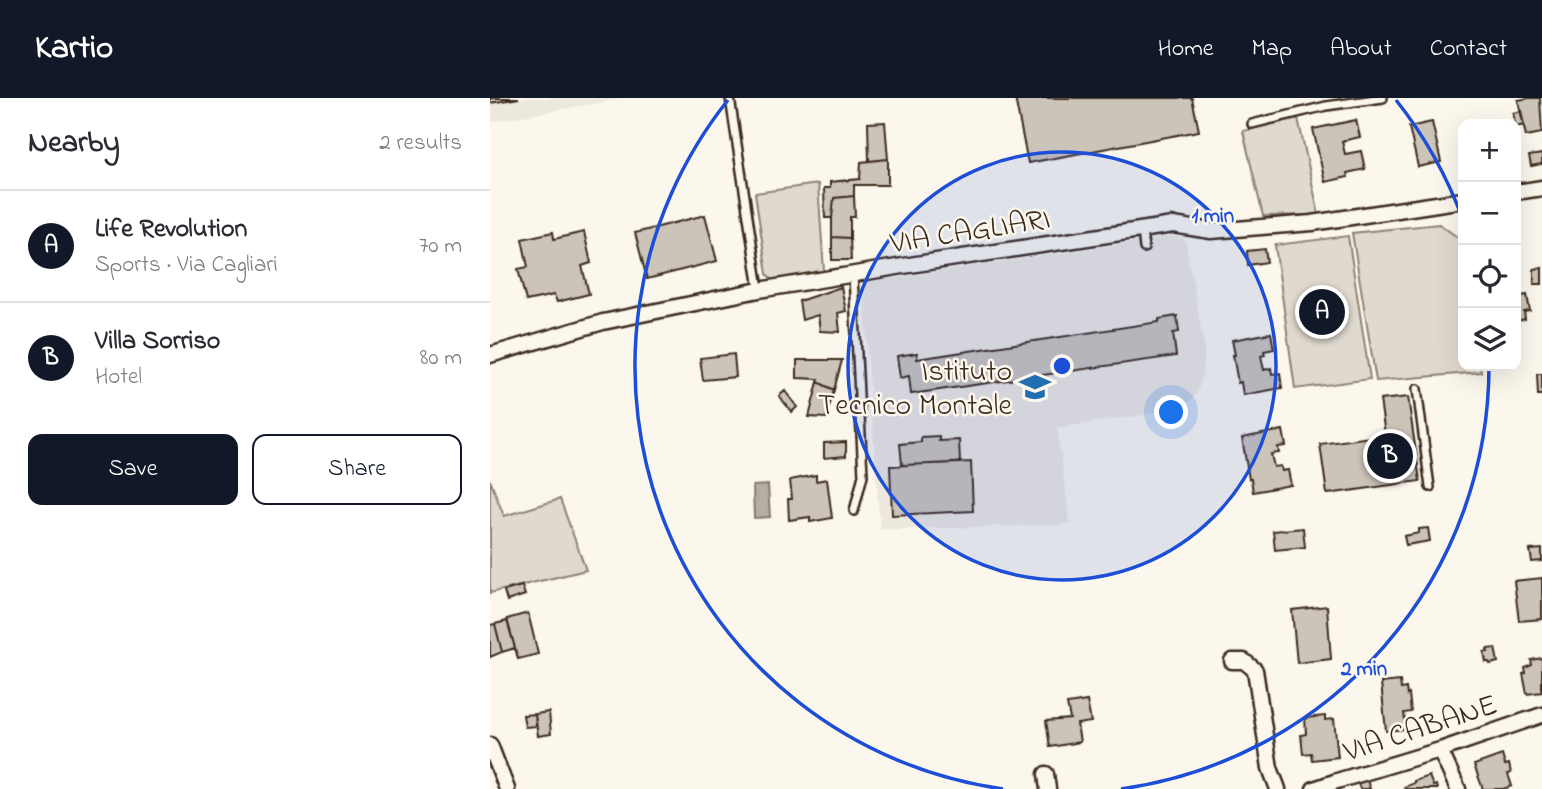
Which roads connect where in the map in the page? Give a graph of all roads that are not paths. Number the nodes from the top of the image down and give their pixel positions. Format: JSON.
{"nodes":[{"id":1,"x":730,"y":98,"type":"edge"},
{"id":2,"x":1383,"y":98,"type":"edge"},
{"id":3,"x":1252,"y":124,"type":"dead end"},
{"id":4,"x":1542,"y":188,"type":"edge"},
{"id":5,"x":1521,"y":191,"type":"edge"},
{"id":6,"x":1458,"y":201,"type":"edge"},
{"id":7,"x":1142,"y":230,"type":"junction"},
{"id":8,"x":1144,"y":248,"type":"dead end"},
{"id":9,"x":853,"y":275,"type":"junction"},
{"id":10,"x":759,"y":290,"type":"junction"},
{"id":11,"x":490,"y":355,"type":"edge"},
{"id":12,"x":1417,"y":390,"type":"dead end"},
{"id":13,"x":1430,"y":486,"type":"dead end"},
{"id":14,"x":854,"y":511,"type":"dead end"},
{"id":15,"x":1232,"y":661,"type":"dead end"},
{"id":16,"x":1542,"y":715,"type":"edge"},
{"id":17,"x":490,"y":745,"type":"edge"},
{"id":18,"x":1440,"y":750,"type":"junction"},
{"id":19,"x":507,"y":789,"type":"edge"},
{"id":20,"x":1278,"y":789,"type":"edge"},
{"id":21,"x":1314,"y":789,"type":"edge"},
{"id":22,"x":1458,"y":789,"type":"edge"}],
"edges":[{"from":1,"to":10,"type":"lane"},
{"from":2,"to":3,"type":"lane"},
{"from":4,"to":5,"type":"street"},
{"from":6,"to":7,"type":"street","name":"VIA CAGLIARI"},
{"from":7,"to":8,"type":"lane"},
{"from":7,"to":9,"type":"street","name":"VIA CAGLIARI"},
{"from":9,"to":10,"type":"street","name":"VIA CAGLIARI"},
{"from":9,"to":14,"type":"lane"},
{"from":10,"to":11,"type":"street","name":"VIA CAGLIARI"},
{"from":12,"to":13,"type":"lane"},
{"from":15,"to":20,"type":"street"},
{"from":16,"to":18,"type":"street","name":"VIA CABANE"},
{"from":17,"to":19,"type":"street"},
{"from":18,"to":21,"type":"street","name":"VIA CABANE"},
{"from":18,"to":22,"type":"street"}]}
